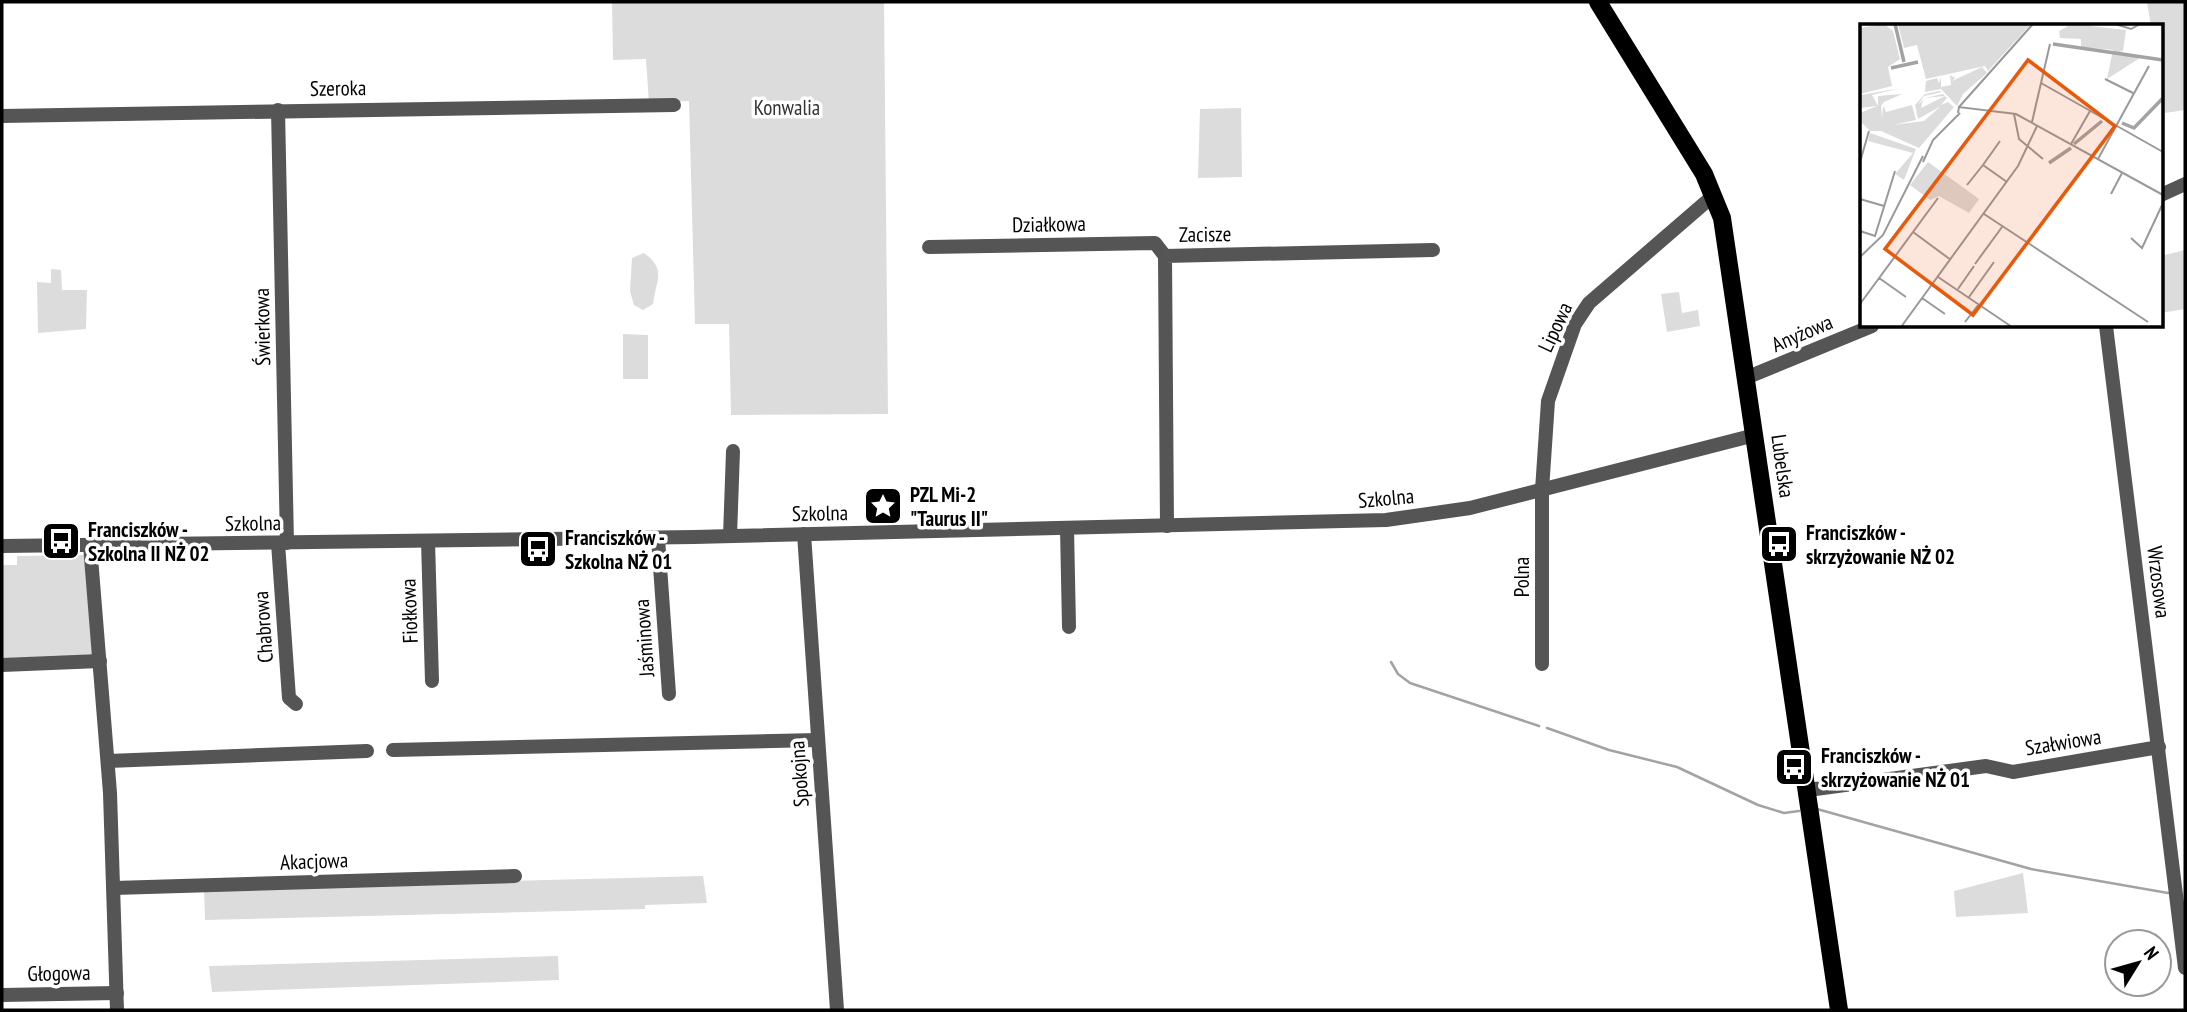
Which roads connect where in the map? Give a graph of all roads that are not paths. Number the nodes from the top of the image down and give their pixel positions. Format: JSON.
{"nodes":[{"id":1,"x":1598,"y":2,"type":"edge"},
{"id":2,"x":674,"y":105,"type":"dead end"},
{"id":3,"x":278,"y":110,"type":"junction"},
{"id":4,"x":2,"y":116,"type":"edge"},
{"id":5,"x":2185,"y":184,"type":"edge"},
{"id":6,"x":1714,"y":195,"type":"junction"},
{"id":7,"x":2162,"y":195,"type":"edge"},
{"id":8,"x":929,"y":247,"type":"dead end"},
{"id":9,"x":1433,"y":250,"type":"dead end"},
{"id":10,"x":1165,"y":256,"type":"junction"},
{"id":11,"x":1870,"y":327,"type":"edge"},
{"id":12,"x":2106,"y":327,"type":"edge"},
{"id":13,"x":1748,"y":377,"type":"junction"},
{"id":14,"x":1755,"y":435,"type":"junction"},
{"id":15,"x":733,"y":451,"type":"dead end"},
{"id":16,"x":1542,"y":490,"type":"junction"},
{"id":17,"x":1167,"y":526,"type":"junction"},
{"id":18,"x":1067,"y":528,"type":"junction"},
{"id":19,"x":804,"y":534,"type":"junction"},
{"id":20,"x":730,"y":536,"type":"junction"},
{"id":21,"x":658,"y":538,"type":"junction"},
{"id":22,"x":428,"y":541,"type":"junction"},
{"id":23,"x":282,"y":543,"type":"junction"},
{"id":24,"x":90,"y":545,"type":"junction"},
{"id":25,"x":2,"y":546,"type":"edge"},
{"id":26,"x":1069,"y":627,"type":"dead end"},
{"id":27,"x":100,"y":661,"type":"junction"},
{"id":28,"x":1542,"y":664,"type":"dead end"},
{"id":29,"x":2,"y":665,"type":"edge"},
{"id":30,"x":432,"y":681,"type":"dead end"},
{"id":31,"x":669,"y":694,"type":"dead end"},
{"id":32,"x":296,"y":704,"type":"dead end"},
{"id":33,"x":818,"y":740,"type":"junction"},
{"id":34,"x":2159,"y":747,"type":"junction"},
{"id":35,"x":393,"y":750,"type":"dead end"},
{"id":36,"x":367,"y":751,"type":"dead end"},
{"id":37,"x":108,"y":761,"type":"junction"},
{"id":38,"x":1808,"y":790,"type":"junction"},
{"id":39,"x":515,"y":876,"type":"dead end"},
{"id":40,"x":114,"y":888,"type":"junction"},
{"id":41,"x":2185,"y":968,"type":"edge"},
{"id":42,"x":117,"y":993,"type":"junction"},
{"id":43,"x":2,"y":995,"type":"edge"},
{"id":44,"x":117,"y":1010,"type":"edge"},
{"id":45,"x":837,"y":1010,"type":"edge"},
{"id":46,"x":1839,"y":1010,"type":"edge"}],
"edges":[{"from":1,"to":6,"type":"main road","name":"Lubelska"},
{"from":2,"to":3,"type":"street","name":"Szeroka"},
{"from":3,"to":4,"type":"street","name":"Szeroka"},
{"from":3,"to":23,"type":"street","name":"Świerkowa"},
{"from":5,"to":7,"type":"street"},
{"from":6,"to":13,"type":"main road","name":"Lubelska"},
{"from":6,"to":16,"type":"street","name":"Lipowa"},
{"from":8,"to":10,"type":"street","name":"Działkowa"},
{"from":9,"to":10,"type":"street","name":"Zacisze"},
{"from":10,"to":17,"type":"street","name":"Zacisze"},
{"from":11,"to":13,"type":"street","name":"Anyżowa"},
{"from":12,"to":34,"type":"street","name":"Wrzosowa"},
{"from":13,"to":14,"type":"main road","name":"Lubelska"},
{"from":14,"to":16,"type":"street","name":"Szkolna"},
{"from":14,"to":38,"type":"main road","name":"Lubelska"},
{"from":15,"to":20,"type":"street"},
{"from":16,"to":17,"type":"street","name":"Szkolna"},
{"from":16,"to":28,"type":"street","name":"Polna"},
{"from":17,"to":18,"type":"street","name":"Szkolna"},
{"from":18,"to":19,"type":"street","name":"Szkolna"},
{"from":18,"to":26,"type":"street"},
{"from":19,"to":20,"type":"street","name":"Szkolna"},
{"from":19,"to":33,"type":"street","name":"Spokojna"},
{"from":20,"to":21,"type":"street","name":"Szkolna"},
{"from":21,"to":22,"type":"street","name":"Szkolna"},
{"from":21,"to":31,"type":"street","name":"Jaśminowa"},
{"from":22,"to":23,"type":"street","name":"Szkolna"},
{"from":22,"to":30,"type":"street","name":"Fiołkowa"},
{"from":23,"to":24,"type":"street","name":"Szkolna"},
{"from":23,"to":32,"type":"street","name":"Chabrowa"},
{"from":24,"to":25,"type":"street","name":"Szkolna"},
{"from":24,"to":27,"type":"street"},
{"from":27,"to":29,"type":"street"},
{"from":27,"to":37,"type":"street"},
{"from":33,"to":35,"type":"street"},
{"from":33,"to":45,"type":"street","name":"Spokojna"},
{"from":34,"to":38,"type":"street","name":"Szałwiowa"},
{"from":34,"to":41,"type":"street","name":"Wrzosowa"},
{"from":36,"to":37,"type":"street"},
{"from":37,"to":40,"type":"street"},
{"from":38,"to":46,"type":"main road","name":"Lubelska"},
{"from":39,"to":40,"type":"street","name":"Akacjowa"},
{"from":40,"to":42,"type":"street"},
{"from":42,"to":43,"type":"street","name":"Głogowa"},
{"from":42,"to":44,"type":"street"}]}
